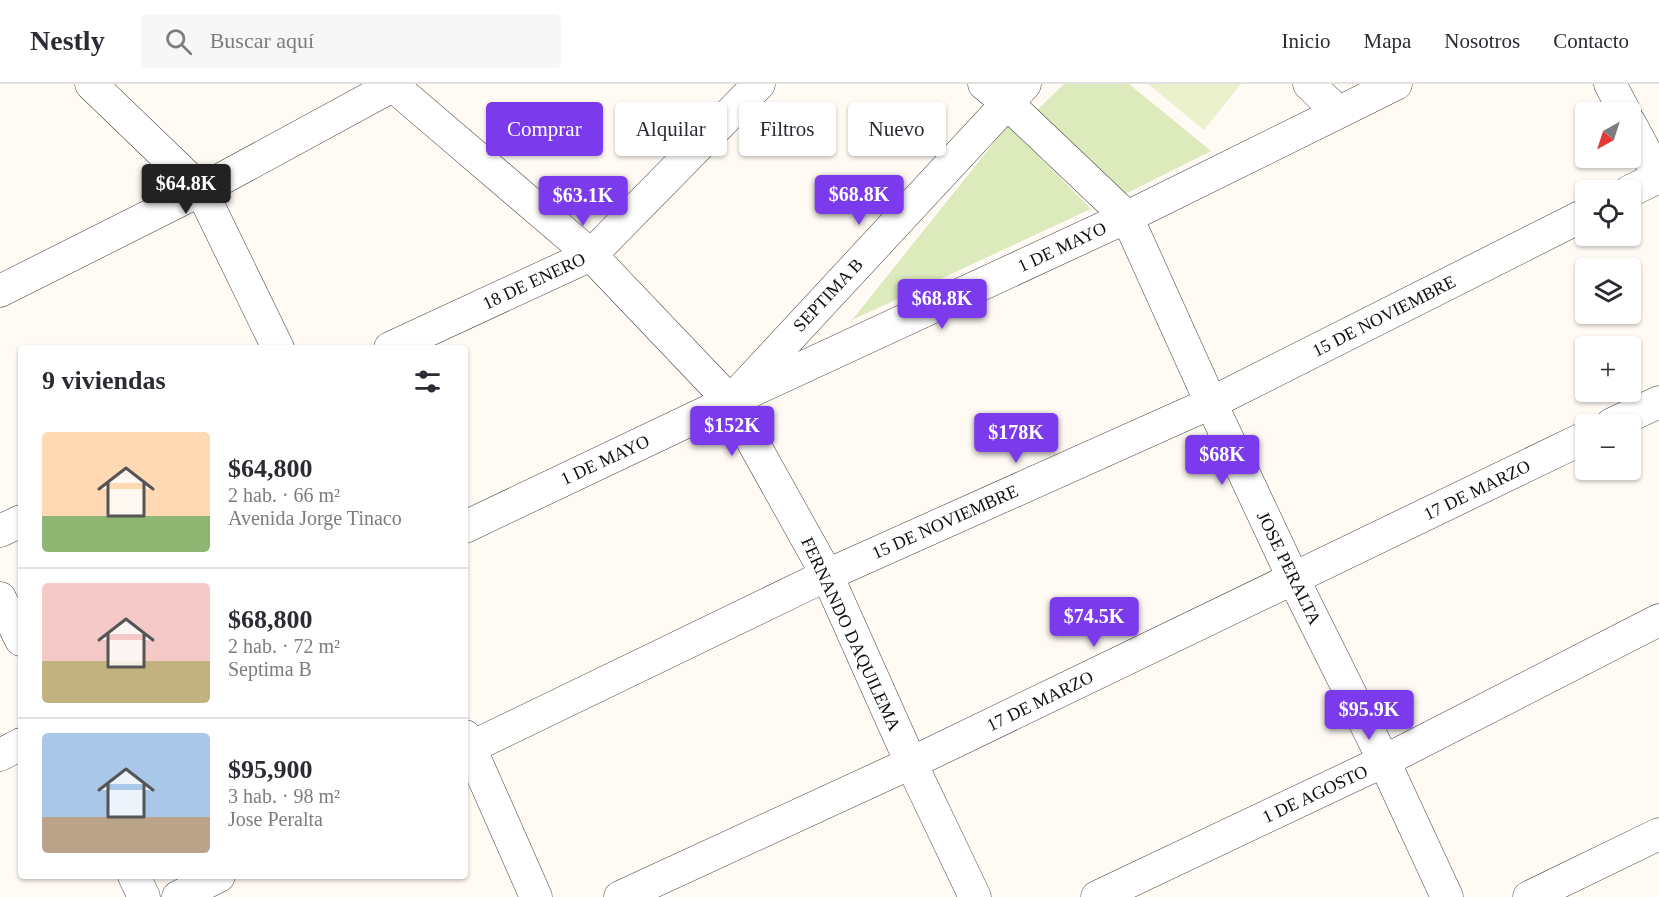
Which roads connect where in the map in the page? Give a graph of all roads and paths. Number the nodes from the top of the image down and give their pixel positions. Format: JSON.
{"nodes":[{"id":1,"x":92,"y":84,"type":"edge"},
{"id":2,"x":759,"y":84,"type":"edge"},
{"id":3,"x":1309,"y":84,"type":"edge"},
{"id":4,"x":1396,"y":84,"type":"edge"},
{"id":5,"x":1610,"y":84,"type":"edge"},
{"id":6,"x":394,"y":85,"type":"edge"},
{"id":7,"x":1006,"y":90,"type":"edge"},
{"id":8,"x":1620,"y":102,"type":"edge"},
{"id":9,"x":1338,"y":112,"type":"junction"},
{"id":10,"x":1641,"y":143,"type":"edge"},
{"id":11,"x":1659,"y":177,"type":"edge"},
{"id":12,"x":1641,"y":186,"type":"edge"},
{"id":13,"x":201,"y":190,"type":"junction"},
{"id":14,"x":1127,"y":217,"type":"junction"},
{"id":15,"x":1575,"y":220,"type":"edge"},
{"id":16,"x":591,"y":255,"type":"junction"},
{"id":17,"x":0,"y":291,"type":"edge"},
{"id":18,"x":277,"y":345,"type":"edge"},
{"id":19,"x":396,"y":345,"type":"edge"},
{"id":20,"x":730,"y":401,"type":"junction"},
{"id":21,"x":1659,"y":402,"type":"edge"},
{"id":22,"x":1210,"y":403,"type":"junction"},
{"id":23,"x":1633,"y":414,"type":"edge"},
{"id":24,"x":1575,"y":442,"type":"edge"},
{"id":25,"x":18,"y":522,"type":"edge"},
{"id":26,"x":468,"y":526,"type":"edge"},
{"id":27,"x":0,"y":531,"type":"edge"},
{"id":28,"x":827,"y":575,"type":"junction"},
{"id":29,"x":1294,"y":580,"type":"junction"},
{"id":30,"x":0,"y":598,"type":"edge"},
{"id":31,"x":1659,"y":620,"type":"edge"},
{"id":32,"x":18,"y":634,"type":"edge"},
{"id":33,"x":468,"y":745,"type":"edge"},
{"id":34,"x":18,"y":746,"type":"edge"},
{"id":35,"x":468,"y":747,"type":"edge"},
{"id":36,"x":0,"y":755,"type":"edge"},
{"id":37,"x":1384,"y":761,"type":"junction"},
{"id":38,"x":911,"y":763,"type":"junction"},
{"id":39,"x":1659,"y":834,"type":"edge"},
{"id":40,"x":135,"y":879,"type":"edge"},
{"id":41,"x":213,"y":879,"type":"edge"},
{"id":42,"x":144,"y":897,"type":"edge"},
{"id":43,"x":178,"y":897,"type":"edge"},
{"id":44,"x":536,"y":897,"type":"edge"},
{"id":45,"x":621,"y":897,"type":"edge"},
{"id":46,"x":975,"y":897,"type":"edge"},
{"id":47,"x":1096,"y":897,"type":"edge"},
{"id":48,"x":1447,"y":897,"type":"edge"},
{"id":49,"x":1529,"y":897,"type":"edge"}],
"edges":[{"from":1,"to":13,"type":"street"},
{"from":2,"to":16,"type":"street","name":"18 DE ENERO"},
{"from":3,"to":9,"type":"street"},
{"from":4,"to":9,"type":"street","name":"1 DE MAYO"},
{"from":5,"to":8,"type":"street"},
{"from":6,"to":13,"type":"street"},
{"from":6,"to":16,"type":"street","name":"FERNANDO DAQUILEMA"},
{"from":7,"to":14,"type":"street","name":"JOSE PERALTA"},
{"from":7,"to":20,"type":"street","name":"SEPTIMA B"},
{"from":9,"to":14,"type":"street","name":"1 DE MAYO"},
{"from":10,"to":11,"type":"street"},
{"from":11,"to":12,"type":"street"},
{"from":13,"to":17,"type":"street"},
{"from":13,"to":18,"type":"street"},
{"from":14,"to":20,"type":"street","name":"1 DE MAYO"},
{"from":14,"to":22,"type":"street","name":"JOSE PERALTA"},
{"from":15,"to":22,"type":"street","name":"15 DE NOVIEMBRE"},
{"from":16,"to":19,"type":"street","name":"18 DE ENERO"},
{"from":16,"to":20,"type":"street","name":"FERNANDO DAQUILEMA"},
{"from":20,"to":26,"type":"street","name":"1 DE MAYO"},
{"from":20,"to":28,"type":"street","name":"FERNANDO DAQUILEMA"},
{"from":21,"to":23,"type":"street"},
{"from":22,"to":28,"type":"street","name":"15 DE NOVIEMBRE"},
{"from":22,"to":29,"type":"street","name":"JOSE PERALTA"},
{"from":24,"to":29,"type":"street","name":"17 DE MARZO"},
{"from":25,"to":27,"type":"street"},
{"from":28,"to":33,"type":"street","name":"15 DE NOVIEMBRE"},
{"from":28,"to":38,"type":"street","name":"FERNANDO DAQUILEMA"},
{"from":29,"to":37,"type":"street","name":"JOSE PERALTA"},
{"from":29,"to":38,"type":"street","name":"17 DE MARZO"},
{"from":30,"to":32,"type":"street"},
{"from":31,"to":37,"type":"street","name":"1 DE AGOSTO"},
{"from":34,"to":36,"type":"street"},
{"from":35,"to":44,"type":"street"},
{"from":37,"to":47,"type":"street","name":"1 DE AGOSTO"},
{"from":37,"to":48,"type":"street","name":"JOSE PERALTA"},
{"from":38,"to":45,"type":"street","name":"17 DE MARZO"},
{"from":38,"to":46,"type":"street","name":"FERNANDO DAQUILEMA"},
{"from":39,"to":49,"type":"street"},
{"from":40,"to":42,"type":"street"},
{"from":41,"to":43,"type":"street"}]}
